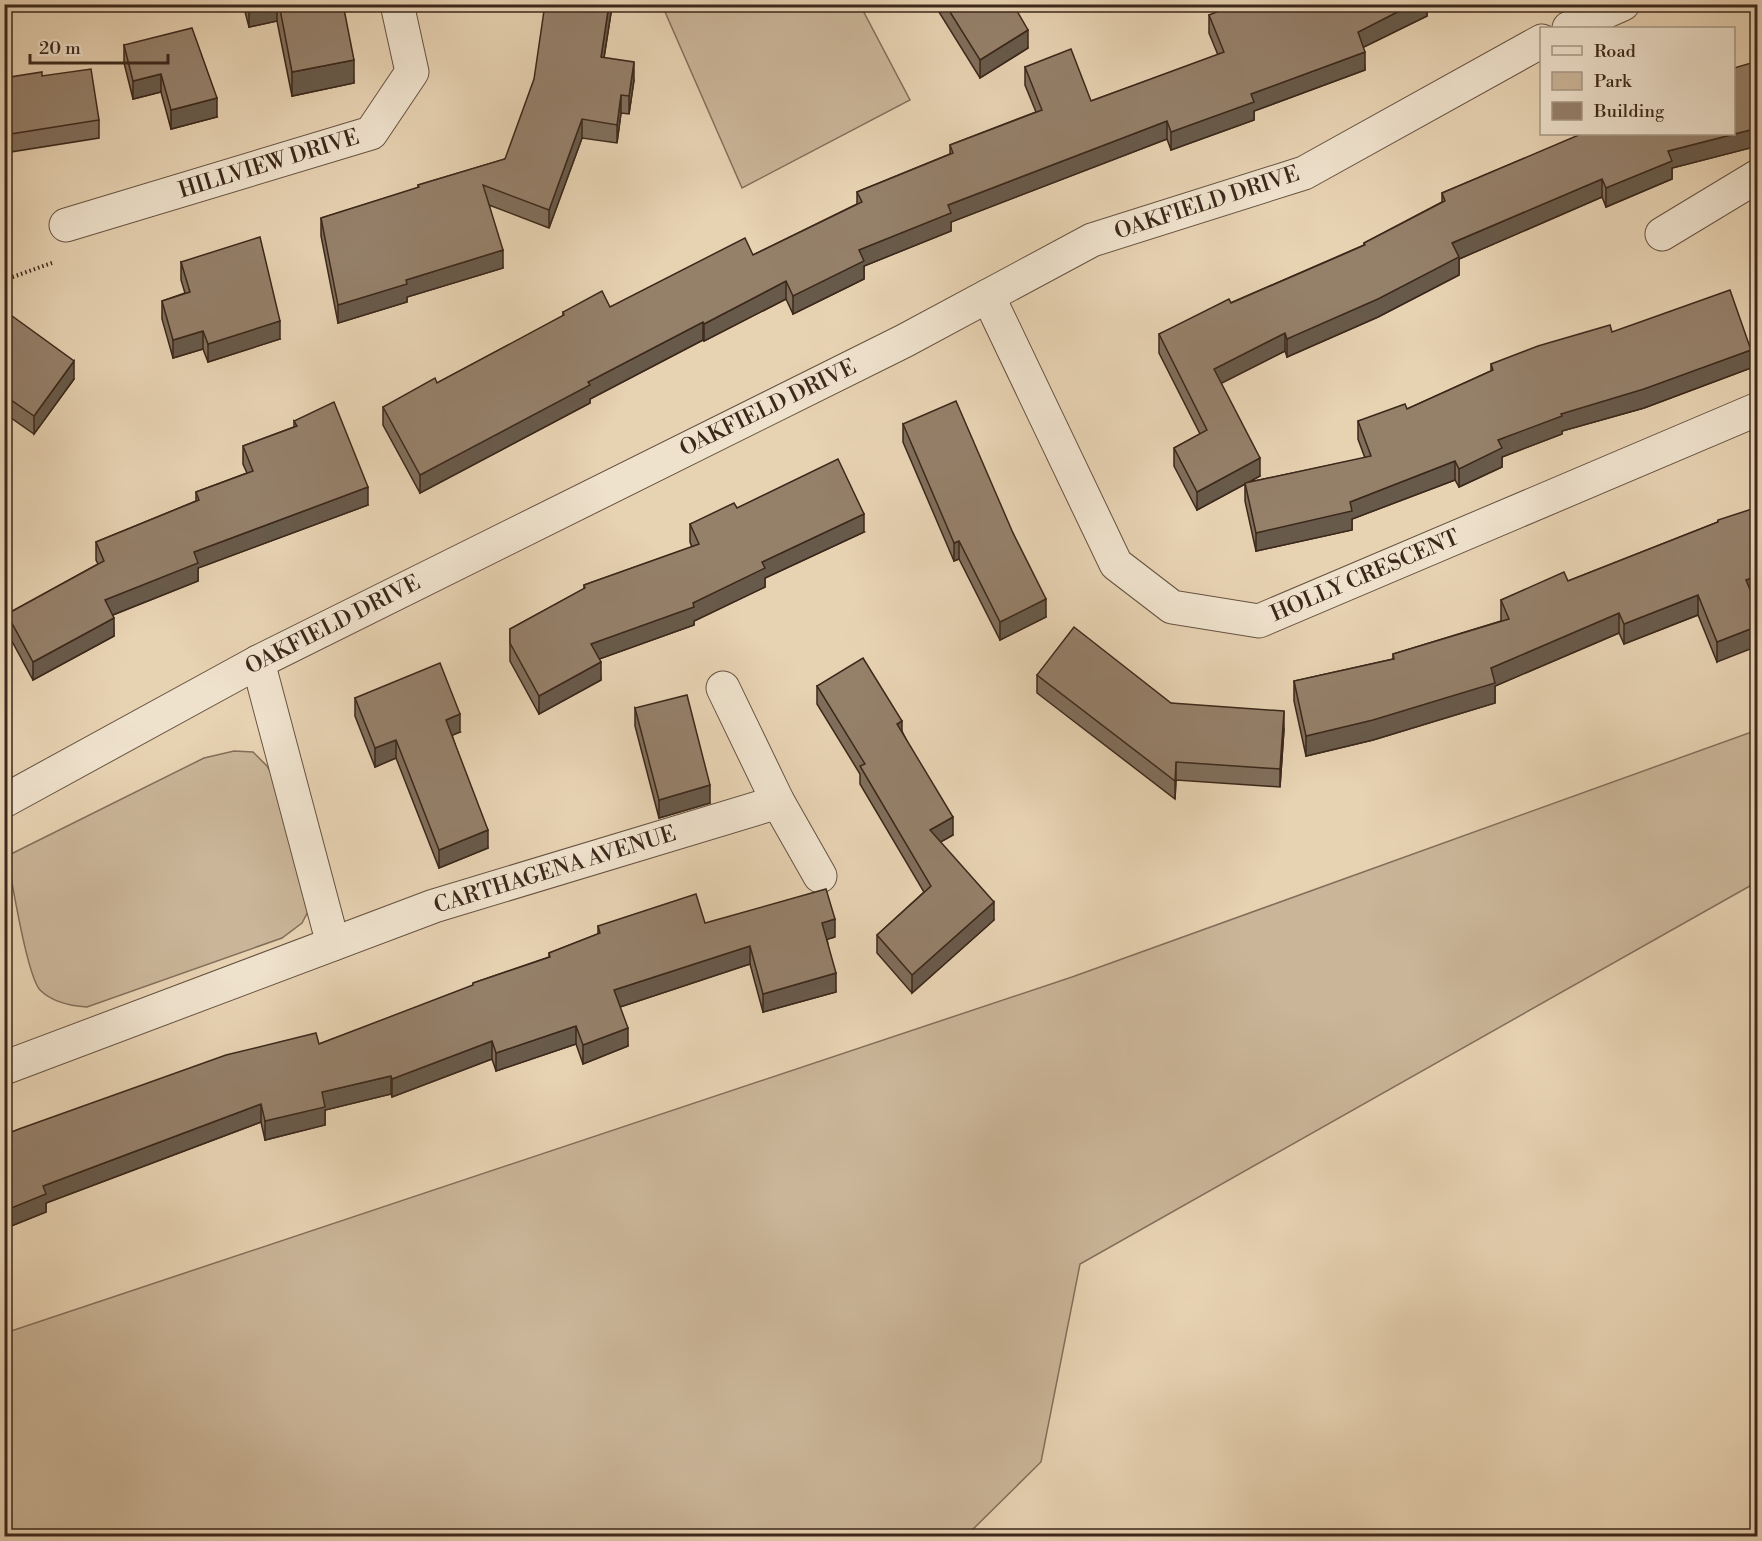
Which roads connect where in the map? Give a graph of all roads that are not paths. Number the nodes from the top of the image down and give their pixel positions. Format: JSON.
{"nodes":[{"id":1,"x":397,"y":4,"type":"edge"},
{"id":2,"x":1540,"y":42,"type":"edge"},
{"id":3,"x":1756,"y":183,"type":"edge"},
{"id":4,"x":66,"y":225,"type":"dead end"},
{"id":5,"x":1662,"y":234,"type":"dead end"},
{"id":6,"x":988,"y":296,"type":"junction"},
{"id":7,"x":1758,"y":409,"type":"edge"},
{"id":8,"x":258,"y":662,"type":"junction"},
{"id":9,"x":723,"y":688,"type":"dead end"},
{"id":10,"x":4,"y":801,"type":"edge"},
{"id":11,"x":778,"y":802,"type":"junction"},
{"id":12,"x":820,"y":876,"type":"dead end"},
{"id":13,"x":333,"y":944,"type":"junction"},
{"id":14,"x":4,"y":1068,"type":"edge"}],
"edges":[{"from":1,"to":4,"type":"street","name":"HILLVIEW DRIVE"},
{"from":2,"to":6,"type":"street","name":"OAKFIELD DRIVE"},
{"from":3,"to":5,"type":"street"},
{"from":6,"to":7,"type":"street","name":"HOLLY CRESCENT"},
{"from":6,"to":8,"type":"street","name":"OAKFIELD DRIVE"},
{"from":8,"to":10,"type":"street","name":"OAKFIELD DRIVE"},
{"from":8,"to":13,"type":"street"},
{"from":9,"to":11,"type":"street"},
{"from":11,"to":12,"type":"street"},
{"from":11,"to":13,"type":"street","name":"CARTHAGENA AVENUE"},
{"from":13,"to":14,"type":"street","name":"CARTHAGENA AVENUE"}]}
